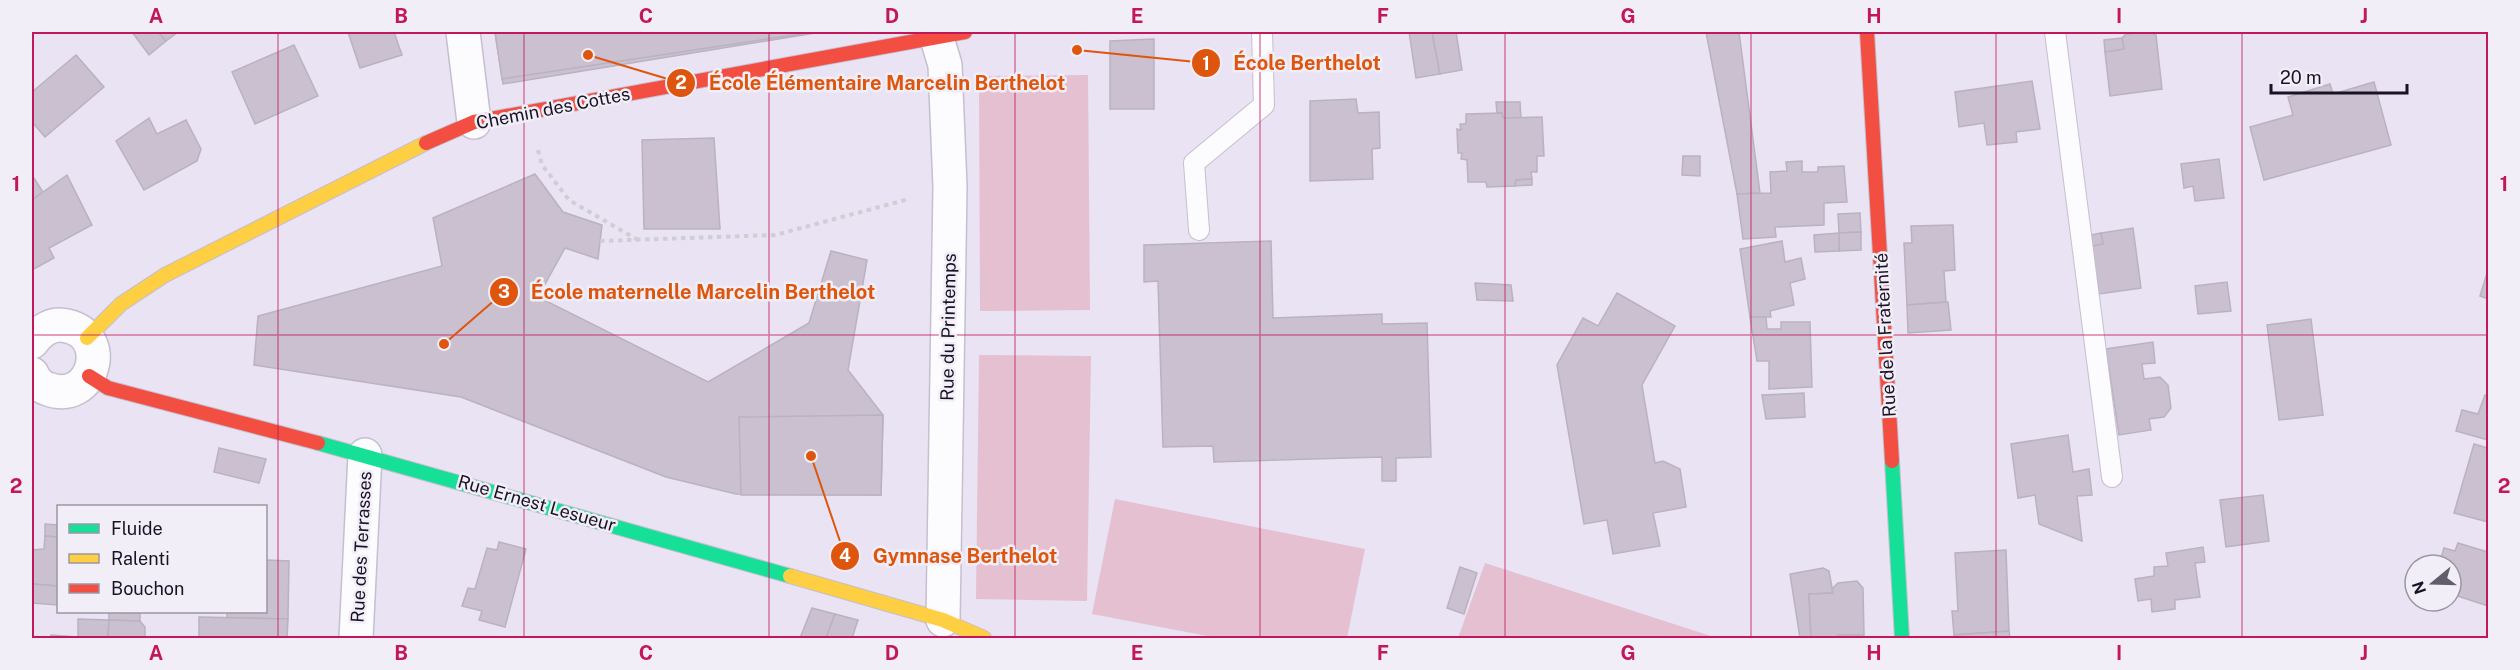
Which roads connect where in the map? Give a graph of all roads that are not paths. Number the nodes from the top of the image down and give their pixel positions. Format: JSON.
{"nodes":[{"id":1,"x":463,"y":32,"type":"edge"},
{"id":2,"x":1262,"y":32,"type":"edge"},
{"id":3,"x":1867,"y":32,"type":"edge"},
{"id":4,"x":2055,"y":32,"type":"edge"},
{"id":5,"x":945,"y":33,"type":"edge"},
{"id":6,"x":474,"y":122,"type":"junction"},
{"id":7,"x":1199,"y":230,"type":"dead end"},
{"id":8,"x":34,"y":331,"type":"edge"},
{"id":9,"x":87,"y":338,"type":"junction"},
{"id":10,"x":32,"y":374,"type":"edge"},
{"id":11,"x":89,"y":376,"type":"junction"},
{"id":12,"x":364,"y":455,"type":"junction"},
{"id":13,"x":2112,"y":477,"type":"dead end"},
{"id":14,"x":943,"y":620,"type":"junction"},
{"id":15,"x":357,"y":639,"type":"edge"},
{"id":16,"x":984,"y":639,"type":"edge"},
{"id":17,"x":1902,"y":639,"type":"edge"}],
"edges":[{"from":1,"to":6,"type":"street"},
{"from":2,"to":7,"type":"lane"},
{"from":3,"to":17,"type":"street","name":"Rue de la Fraternité"},
{"from":4,"to":13,"type":"lane"},
{"from":5,"to":6,"type":"street","name":"Chemin des Cottes"},
{"from":5,"to":14,"type":"street","name":"Rue du Printemps"},
{"from":6,"to":9,"type":"street","name":"Chemin des Cottes"},
{"from":8,"to":9,"type":"street"},
{"from":9,"to":11,"type":"street"},
{"from":10,"to":11,"type":"street"},
{"from":11,"to":12,"type":"street","name":"Rue Ernest Lesueur"},
{"from":12,"to":14,"type":"street","name":"Rue Ernest Lesueur"},
{"from":12,"to":15,"type":"street","name":"Rue des Terrasses"},
{"from":14,"to":16,"type":"street","name":"Rue Ernest Lesueur"}]}
